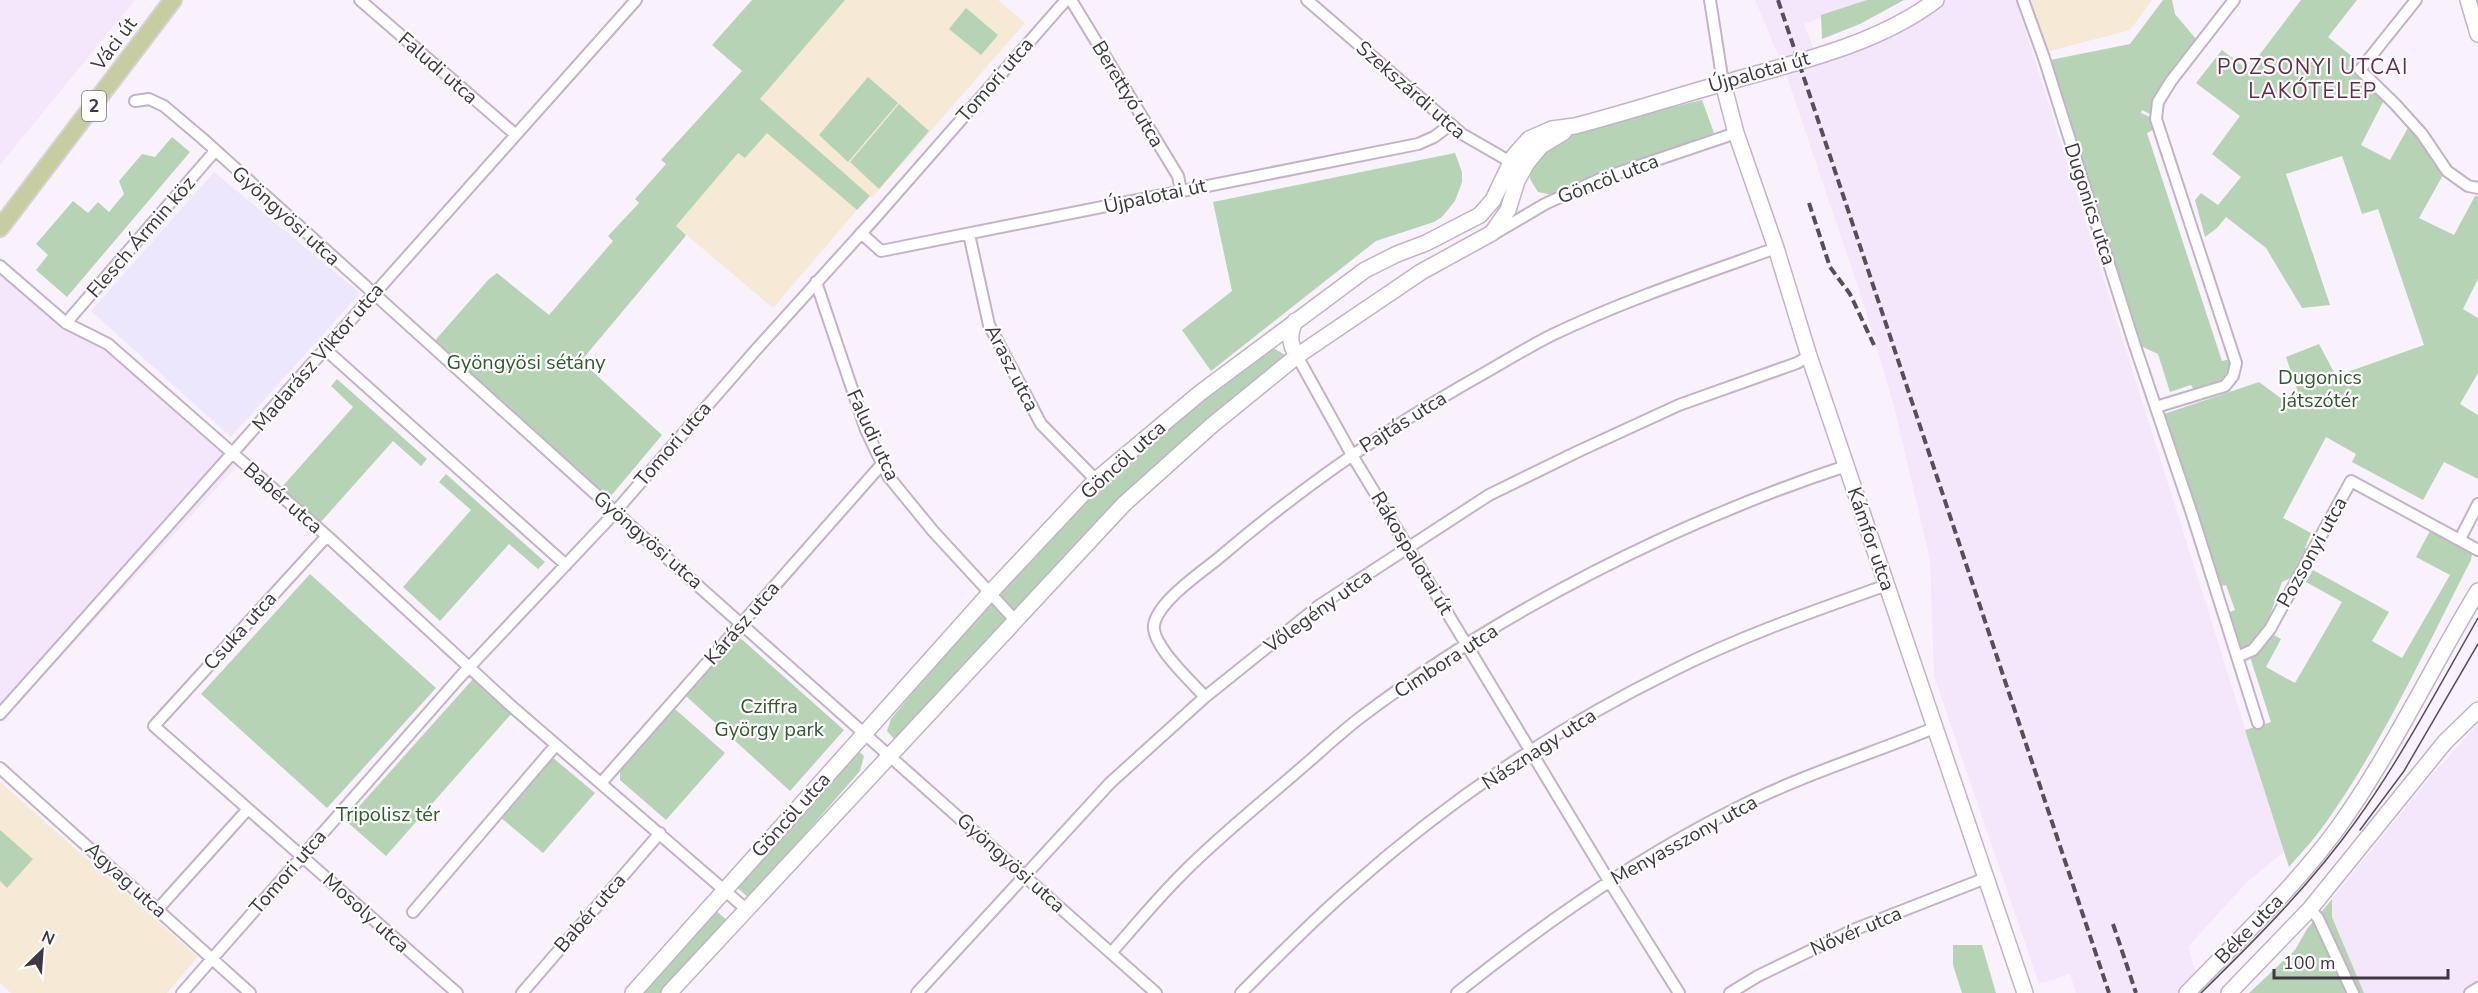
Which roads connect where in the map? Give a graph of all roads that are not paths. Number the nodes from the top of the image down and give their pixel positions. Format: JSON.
{"nodes":[{"id":1,"x":173,"y":0,"type":"edge"},
{"id":2,"x":360,"y":0,"type":"edge"},
{"id":3,"x":636,"y":0,"type":"edge"},
{"id":4,"x":1066,"y":0,"type":"edge"},
{"id":5,"x":1071,"y":0,"type":"edge"},
{"id":6,"x":1307,"y":0,"type":"edge"},
{"id":7,"x":1710,"y":0,"type":"edge"},
{"id":8,"x":1936,"y":0,"type":"edge"},
{"id":9,"x":2023,"y":0,"type":"edge"},
{"id":10,"x":2234,"y":0,"type":"edge"},
{"id":11,"x":2416,"y":0,"type":"edge"},
{"id":12,"x":2468,"y":0,"type":"edge"},
{"id":13,"x":2478,"y":34,"type":"edge"},
{"id":14,"x":1724,"y":83,"type":"junction"},
{"id":15,"x":135,"y":101,"type":"dead end"},
{"id":16,"x":1450,"y":125,"type":"junction"},
{"id":17,"x":1575,"y":126,"type":"joint"},
{"id":18,"x":1736,"y":133,"type":"junction"},
{"id":19,"x":516,"y":135,"type":"junction"},
{"id":20,"x":215,"y":151,"type":"junction"},
{"id":21,"x":1517,"y":165,"type":"junction"},
{"id":22,"x":2478,"y":188,"type":"edge"},
{"id":23,"x":1181,"y":191,"type":"junction"},
{"id":24,"x":0,"y":228,"type":"edge"},
{"id":25,"x":861,"y":233,"type":"junction"},
{"id":26,"x":969,"y":234,"type":"junction"},
{"id":27,"x":1485,"y":238,"type":"junction"},
{"id":28,"x":1776,"y":248,"type":"junction"},
{"id":29,"x":0,"y":266,"type":"edge"},
{"id":30,"x":816,"y":282,"type":"junction"},
{"id":31,"x":372,"y":294,"type":"junction"},
{"id":32,"x":1295,"y":321,"type":"junction"},
{"id":33,"x":66,"y":323,"type":"junction"},
{"id":34,"x":1264,"y":345,"type":"junction"},
{"id":35,"x":326,"y":350,"type":"junction"},
{"id":36,"x":1297,"y":356,"type":"junction"},
{"id":37,"x":1809,"y":356,"type":"junction"},
{"id":38,"x":2156,"y":407,"type":"junction"},
{"id":39,"x":234,"y":454,"type":"junction"},
{"id":40,"x":1352,"y":455,"type":"junction"},
{"id":41,"x":882,"y":464,"type":"junction"},
{"id":42,"x":1846,"y":466,"type":"junction"},
{"id":43,"x":1096,"y":480,"type":"junction"},
{"id":44,"x":2478,"y":504,"type":"edge"},
{"id":45,"x":615,"y":512,"type":"junction"},
{"id":46,"x":327,"y":536,"type":"junction"},
{"id":47,"x":2460,"y":539,"type":"junction"},
{"id":48,"x":1408,"y":547,"type":"junction"},
{"id":49,"x":2478,"y":550,"type":"edge"},
{"id":50,"x":566,"y":565,"type":"junction"},
{"id":51,"x":1887,"y":585,"type":"junction"},
{"id":52,"x":2478,"y":591,"type":"edge"},
{"id":53,"x":989,"y":594,"type":"junction"},
{"id":54,"x":1015,"y":620,"type":"junction"},
{"id":55,"x":741,"y":623,"type":"junction"},
{"id":56,"x":1467,"y":644,"type":"junction"},
{"id":57,"x":2237,"y":657,"type":"junction"},
{"id":58,"x":469,"y":668,"type":"junction"},
{"id":59,"x":1205,"y":697,"type":"junction"},
{"id":60,"x":2478,"y":710,"type":"edge"},
{"id":61,"x":0,"y":714,"type":"edge"},
{"id":62,"x":2258,"y":723,"type":"dead end"},
{"id":63,"x":154,"y":726,"type":"joint"},
{"id":64,"x":1934,"y":728,"type":"junction"},
{"id":65,"x":865,"y":734,"type":"junction"},
{"id":66,"x":556,"y":745,"type":"junction"},
{"id":67,"x":1531,"y":751,"type":"junction"},
{"id":68,"x":890,"y":756,"type":"junction"},
{"id":69,"x":0,"y":768,"type":"edge"},
{"id":70,"x":602,"y":783,"type":"junction"},
{"id":71,"x":248,"y":809,"type":"junction"},
{"id":72,"x":660,"y":833,"type":"junction"},
{"id":73,"x":302,"y":856,"type":"junction"},
{"id":74,"x":1025,"y":876,"type":"junction"},
{"id":75,"x":1986,"y":878,"type":"junction"},
{"id":76,"x":1609,"y":881,"type":"junction"},
{"id":77,"x":725,"y":890,"type":"junction"},
{"id":78,"x":158,"y":909,"type":"junction"},
{"id":79,"x":746,"y":909,"type":"junction"},
{"id":80,"x":2310,"y":909,"type":"junction"},
{"id":81,"x":413,"y":912,"type":"dead end"},
{"id":82,"x":1111,"y":952,"type":"junction"},
{"id":83,"x":213,"y":958,"type":"junction"},
{"id":84,"x":2478,"y":988,"type":"edge"},
{"id":85,"x":182,"y":993,"type":"edge"},
{"id":86,"x":250,"y":993,"type":"edge"},
{"id":87,"x":457,"y":993,"type":"edge"},
{"id":88,"x":522,"y":993,"type":"edge"},
{"id":89,"x":633,"y":993,"type":"edge"},
{"id":90,"x":669,"y":993,"type":"edge"},
{"id":91,"x":917,"y":993,"type":"edge"},
{"id":92,"x":1156,"y":993,"type":"edge"},
{"id":93,"x":1241,"y":993,"type":"edge"},
{"id":94,"x":1457,"y":993,"type":"edge"},
{"id":95,"x":1679,"y":993,"type":"edge"},
{"id":96,"x":1730,"y":993,"type":"edge"},
{"id":97,"x":2025,"y":993,"type":"edge"},
{"id":98,"x":2187,"y":993,"type":"edge"},
{"id":99,"x":2229,"y":993,"type":"edge"},
{"id":100,"x":2353,"y":993,"type":"edge"},
{"id":101,"x":2470,"y":993,"type":"edge"}],
"edges":[{"from":1,"to":24,"type":"main road","name":"Váci út","number":"2"},
{"from":2,"to":19,"type":"street","name":"Faludi utca"},
{"from":3,"to":19,"type":"street","name":"Madarász Viktor utca"},
{"from":4,"to":25,"type":"street","name":"Tomori utca"},
{"from":5,"to":23,"type":"street","name":"Berettyó utca"},
{"from":6,"to":16,"type":"street","name":"Szekszárdi utca"},
{"from":7,"to":14,"type":"street"},
{"from":8,"to":14,"type":"street","name":"Újpalotai út"},
{"from":9,"to":38,"type":"street","name":"Dugonics utca"},
{"from":10,"to":38,"type":"street"},
{"from":11,"to":22,"type":"street"},
{"from":12,"to":13,"type":"street"},
{"from":14,"to":17,"type":"street","name":"Újpalotai út"},
{"from":14,"to":18,"type":"street","name":"Kámfor utca"},
{"from":15,"to":20,"type":"street","name":"Gyöngyösi utca"},
{"from":16,"to":21,"type":"street","name":"Szekszárdi utca"},
{"from":16,"to":23,"type":"street","name":"Újpalotai út"},
{"from":17,"to":21,"type":"street","name":"Göncöl utca"},
{"from":18,"to":27,"type":"street","name":"Göncöl utca"},
{"from":18,"to":28,"type":"street","name":"Kámfor utca"},
{"from":19,"to":31,"type":"street","name":"Madarász Viktor utca"},
{"from":20,"to":31,"type":"street","name":"Gyöngyösi utca"},
{"from":20,"to":33,"type":"street","name":"Flesch Ármin köz"},
{"from":21,"to":27,"type":"street","name":"Göncöl utca"},
{"from":21,"to":32,"type":"street","name":"Göncöl utca"},
{"from":23,"to":26,"type":"street","name":"Újpalotai út"},
{"from":25,"to":26,"type":"street","name":"Újpalotai út"},
{"from":25,"to":30,"type":"street","name":"Tomori utca"},
{"from":26,"to":43,"type":"street","name":"Arasz utca"},
{"from":27,"to":36,"type":"street","name":"Göncöl utca"},
{"from":28,"to":37,"type":"street","name":"Kámfor utca"},
{"from":28,"to":40,"type":"street","name":"Pajtás utca"},
{"from":29,"to":33,"type":"street","name":"Babér utca"},
{"from":30,"to":41,"type":"street","name":"Faludi utca"},
{"from":30,"to":45,"type":"street","name":"Tomori utca"},
{"from":31,"to":35,"type":"street","name":"Madarász Viktor utca"},
{"from":31,"to":45,"type":"street","name":"Gyöngyösi utca"},
{"from":32,"to":34,"type":"street","name":"Göncöl utca"},
{"from":32,"to":36,"type":"street"},
{"from":33,"to":39,"type":"street","name":"Babér utca"},
{"from":34,"to":36,"type":"street"},
{"from":34,"to":43,"type":"street","name":"Göncöl utca"},
{"from":35,"to":39,"type":"street","name":"Madarász Viktor utca"},
{"from":35,"to":50,"type":"street"},
{"from":36,"to":40,"type":"street","name":"Rákospalotai út"},
{"from":36,"to":54,"type":"street","name":"Göncöl utca"},
{"from":37,"to":42,"type":"street","name":"Kámfor utca"},
{"from":37,"to":48,"type":"street","name":"Vőlegény utca"},
{"from":38,"to":57,"type":"street","name":"Dugonics utca"},
{"from":39,"to":46,"type":"street","name":"Babér utca"},
{"from":39,"to":61,"type":"street","name":"Madarász Viktor utca"},
{"from":40,"to":48,"type":"street","name":"Rákospalotai út"},
{"from":40,"to":59,"type":"street","name":"Pajtás utca"},
{"from":41,"to":53,"type":"street","name":"Faludi utca"},
{"from":41,"to":55,"type":"street","name":"Kárász utca"},
{"from":42,"to":51,"type":"street","name":"Kámfor utca"},
{"from":42,"to":56,"type":"street","name":"Cimbora utca"},
{"from":43,"to":53,"type":"street","name":"Göncöl utca"},
{"from":44,"to":47,"type":"street"},
{"from":45,"to":50,"type":"street","name":"Tomori utca"},
{"from":45,"to":55,"type":"street","name":"Gyöngyösi utca"},
{"from":46,"to":58,"type":"street","name":"Babér utca"},
{"from":46,"to":63,"type":"street","name":"Csuka utca"},
{"from":47,"to":49,"type":"street","name":"Pozsonyi utca"},
{"from":47,"to":57,"type":"street","name":"Pozsonyi utca"},
{"from":48,"to":56,"type":"street","name":"Rákospalotai út"},
{"from":48,"to":59,"type":"street","name":"Vőlegény utca"},
{"from":50,"to":58,"type":"street","name":"Tomori utca"},
{"from":51,"to":64,"type":"street","name":"Kámfor utca"},
{"from":51,"to":67,"type":"street","name":"Násznagy utca"},
{"from":52,"to":98,"type":"street","name":"Béke utca"},
{"from":53,"to":54,"type":"street","name":"Faludi utca"},
{"from":53,"to":65,"type":"street","name":"Göncöl utca"},
{"from":54,"to":68,"type":"street","name":"Göncöl utca"},
{"from":55,"to":65,"type":"street","name":"Gyöngyösi utca"},
{"from":55,"to":70,"type":"street","name":"Kárász utca"},
{"from":56,"to":67,"type":"street","name":"Rákospalotai út"},
{"from":56,"to":82,"type":"street","name":"Cimbora utca"},
{"from":57,"to":62,"type":"street","name":"Dugonics utca"},
{"from":58,"to":66,"type":"street","name":"Babér utca"},
{"from":58,"to":73,"type":"street","name":"Tomori utca"},
{"from":59,"to":74,"type":"street","name":"Vőlegény utca"},
{"from":60,"to":80,"type":"street"},
{"from":63,"to":71,"type":"street","name":"Mosoly utca"},
{"from":64,"to":75,"type":"street","name":"Kámfor utca"},
{"from":64,"to":76,"type":"street","name":"Menyasszony utca"},
{"from":65,"to":68,"type":"street","name":"Gyöngyösi utca"},
{"from":65,"to":77,"type":"street","name":"Göncöl utca"},
{"from":66,"to":70,"type":"street","name":"Babér utca"},
{"from":66,"to":81,"type":"street"},
{"from":67,"to":76,"type":"street","name":"Rákospalotai út"},
{"from":67,"to":93,"type":"street","name":"Násznagy utca"},
{"from":68,"to":74,"type":"street","name":"Gyöngyösi utca"},
{"from":68,"to":79,"type":"street","name":"Göncöl utca"},
{"from":69,"to":78,"type":"street","name":"Agyag utca"},
{"from":70,"to":72,"type":"street","name":"Babér utca"},
{"from":71,"to":73,"type":"street","name":"Mosoly utca"},
{"from":71,"to":78,"type":"street"},
{"from":72,"to":77,"type":"street","name":"Babér utca"},
{"from":72,"to":88,"type":"street","name":"Babér utca"},
{"from":73,"to":83,"type":"street","name":"Tomori utca"},
{"from":73,"to":87,"type":"street","name":"Mosoly utca"},
{"from":74,"to":82,"type":"street","name":"Gyöngyösi utca"},
{"from":74,"to":91,"type":"street","name":"Vőlegény utca"},
{"from":75,"to":96,"type":"street","name":"Nővér utca"},
{"from":75,"to":97,"type":"street","name":"Kámfor utca"},
{"from":76,"to":94,"type":"street","name":"Menyasszony utca"},
{"from":76,"to":95,"type":"street","name":"Rákospalotai út"},
{"from":77,"to":79,"type":"street","name":"Babér utca"},
{"from":77,"to":89,"type":"street","name":"Göncöl utca"},
{"from":78,"to":83,"type":"street","name":"Agyag utca"},
{"from":79,"to":90,"type":"street","name":"Göncöl utca"},
{"from":80,"to":99,"type":"street","name":"Béke utca"},
{"from":80,"to":100,"type":"street"},
{"from":82,"to":92,"type":"street","name":"Gyöngyösi utca"},
{"from":83,"to":85,"type":"street","name":"Tomori utca"},
{"from":83,"to":86,"type":"street","name":"Agyag utca"},
{"from":84,"to":101,"type":"street"}]}
